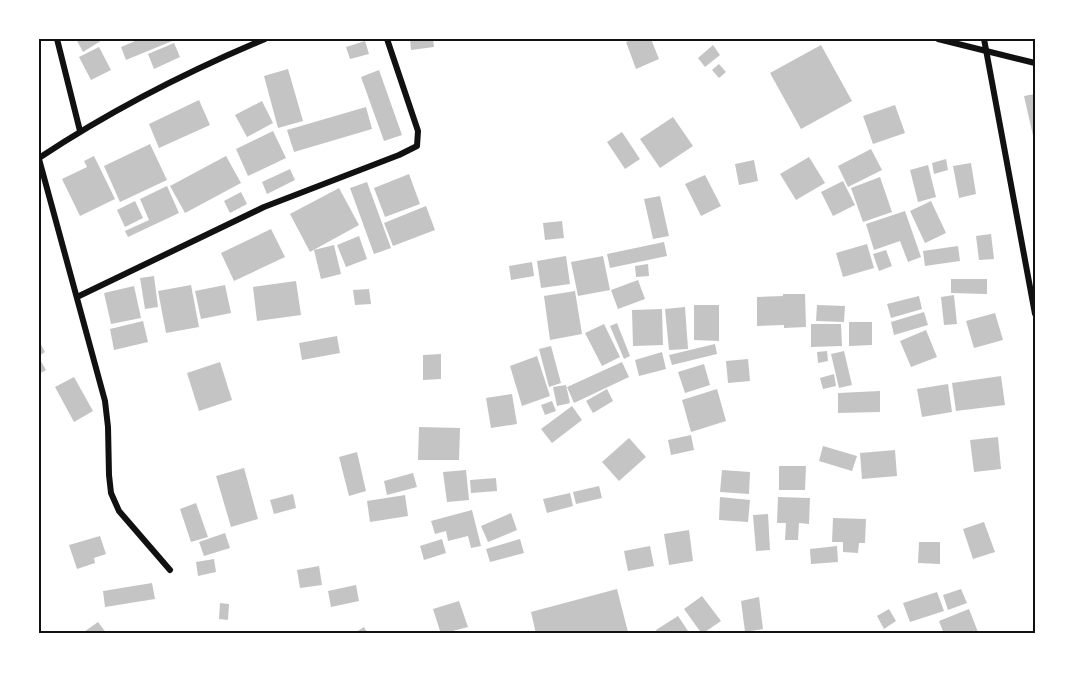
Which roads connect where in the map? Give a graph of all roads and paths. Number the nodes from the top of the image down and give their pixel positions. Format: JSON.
{"nodes":[{"id":1,"x":57,"y":39,"type":"edge"},
{"id":2,"x":265,"y":39,"type":"edge"},
{"id":3,"x":387,"y":39,"type":"edge"},
{"id":4,"x":938,"y":39,"type":"edge"},
{"id":5,"x":984,"y":39,"type":"edge"},
{"id":6,"x":986,"y":51,"type":"junction"},
{"id":7,"x":1035,"y":63,"type":"edge"},
{"id":8,"x":80,"y":131,"type":"junction"},
{"id":9,"x":39,"y":159,"type":"edge"},
{"id":10,"x":77,"y":297,"type":"junction"},
{"id":11,"x":1035,"y":314,"type":"edge"},
{"id":12,"x":170,"y":570,"type":"dead end"}],
"edges":[{"from":1,"to":8,"type":"street"},
{"from":2,"to":8,"type":"street"},
{"from":3,"to":10,"type":"street"},
{"from":4,"to":6,"type":"street"},
{"from":5,"to":6,"type":"street"},
{"from":6,"to":7,"type":"street"},
{"from":6,"to":11,"type":"street"},
{"from":8,"to":9,"type":"street"},
{"from":9,"to":10,"type":"street"},
{"from":10,"to":12,"type":"street"}]}
